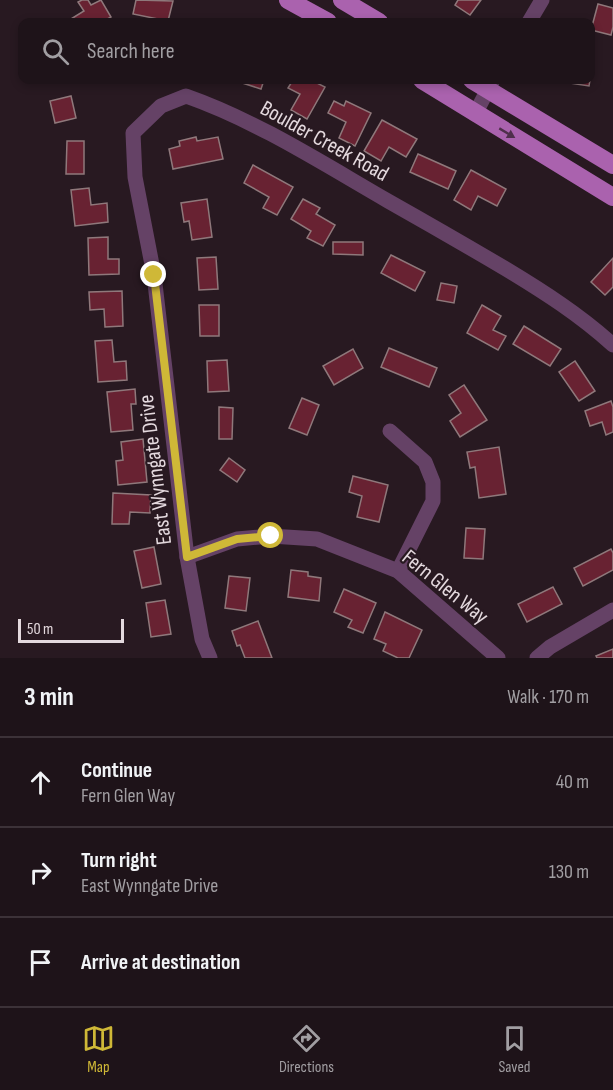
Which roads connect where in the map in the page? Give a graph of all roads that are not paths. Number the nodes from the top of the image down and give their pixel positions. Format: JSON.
{"nodes":[{"id":1,"x":288,"y":0,"type":"edge"},
{"id":2,"x":342,"y":0,"type":"edge"},
{"id":3,"x":542,"y":0,"type":"edge"},
{"id":4,"x":321,"y":18,"type":"edge"},
{"id":5,"x":372,"y":18,"type":"edge"},
{"id":6,"x":531,"y":18,"type":"edge"},
{"id":7,"x":428,"y":84,"type":"edge"},
{"id":8,"x":484,"y":84,"type":"edge"},
{"id":9,"x":486,"y":84,"type":"edge"},
{"id":10,"x":475,"y":114,"type":"junction"},
{"id":11,"x":613,"y":165,"type":"edge"},
{"id":12,"x":613,"y":197,"type":"edge"},
{"id":13,"x":154,"y":275,"type":"joint"},
{"id":14,"x":613,"y":345,"type":"edge"},
{"id":15,"x":390,"y":431,"type":"dead end"},
{"id":16,"x":187,"y":557,"type":"junction"},
{"id":17,"x":398,"y":571,"type":"junction"},
{"id":18,"x":613,"y":610,"type":"edge"},
{"id":19,"x":210,"y":658,"type":"edge"},
{"id":20,"x":498,"y":658,"type":"edge"},
{"id":21,"x":537,"y":658,"type":"edge"}],
"edges":[{"from":1,"to":4,"type":"main road"},
{"from":2,"to":5,"type":"main road"},
{"from":3,"to":6,"type":"street"},
{"from":7,"to":10,"type":"main road"},
{"from":8,"to":10,"type":"street"},
{"from":9,"to":11,"type":"main road"},
{"from":10,"to":12,"type":"main road","one_way":true},
{"from":13,"to":14,"type":"street","name":"Boulder Creek Road"},
{"from":13,"to":16,"type":"street","name":"East Wynngate Drive"},
{"from":15,"to":17,"type":"street"},
{"from":16,"to":17,"type":"street","name":"Fern Glen Way"},
{"from":16,"to":19,"type":"street","name":"East Wynngate Drive"},
{"from":17,"to":20,"type":"street","name":"Fern Glen Way"},
{"from":18,"to":21,"type":"street"}]}
